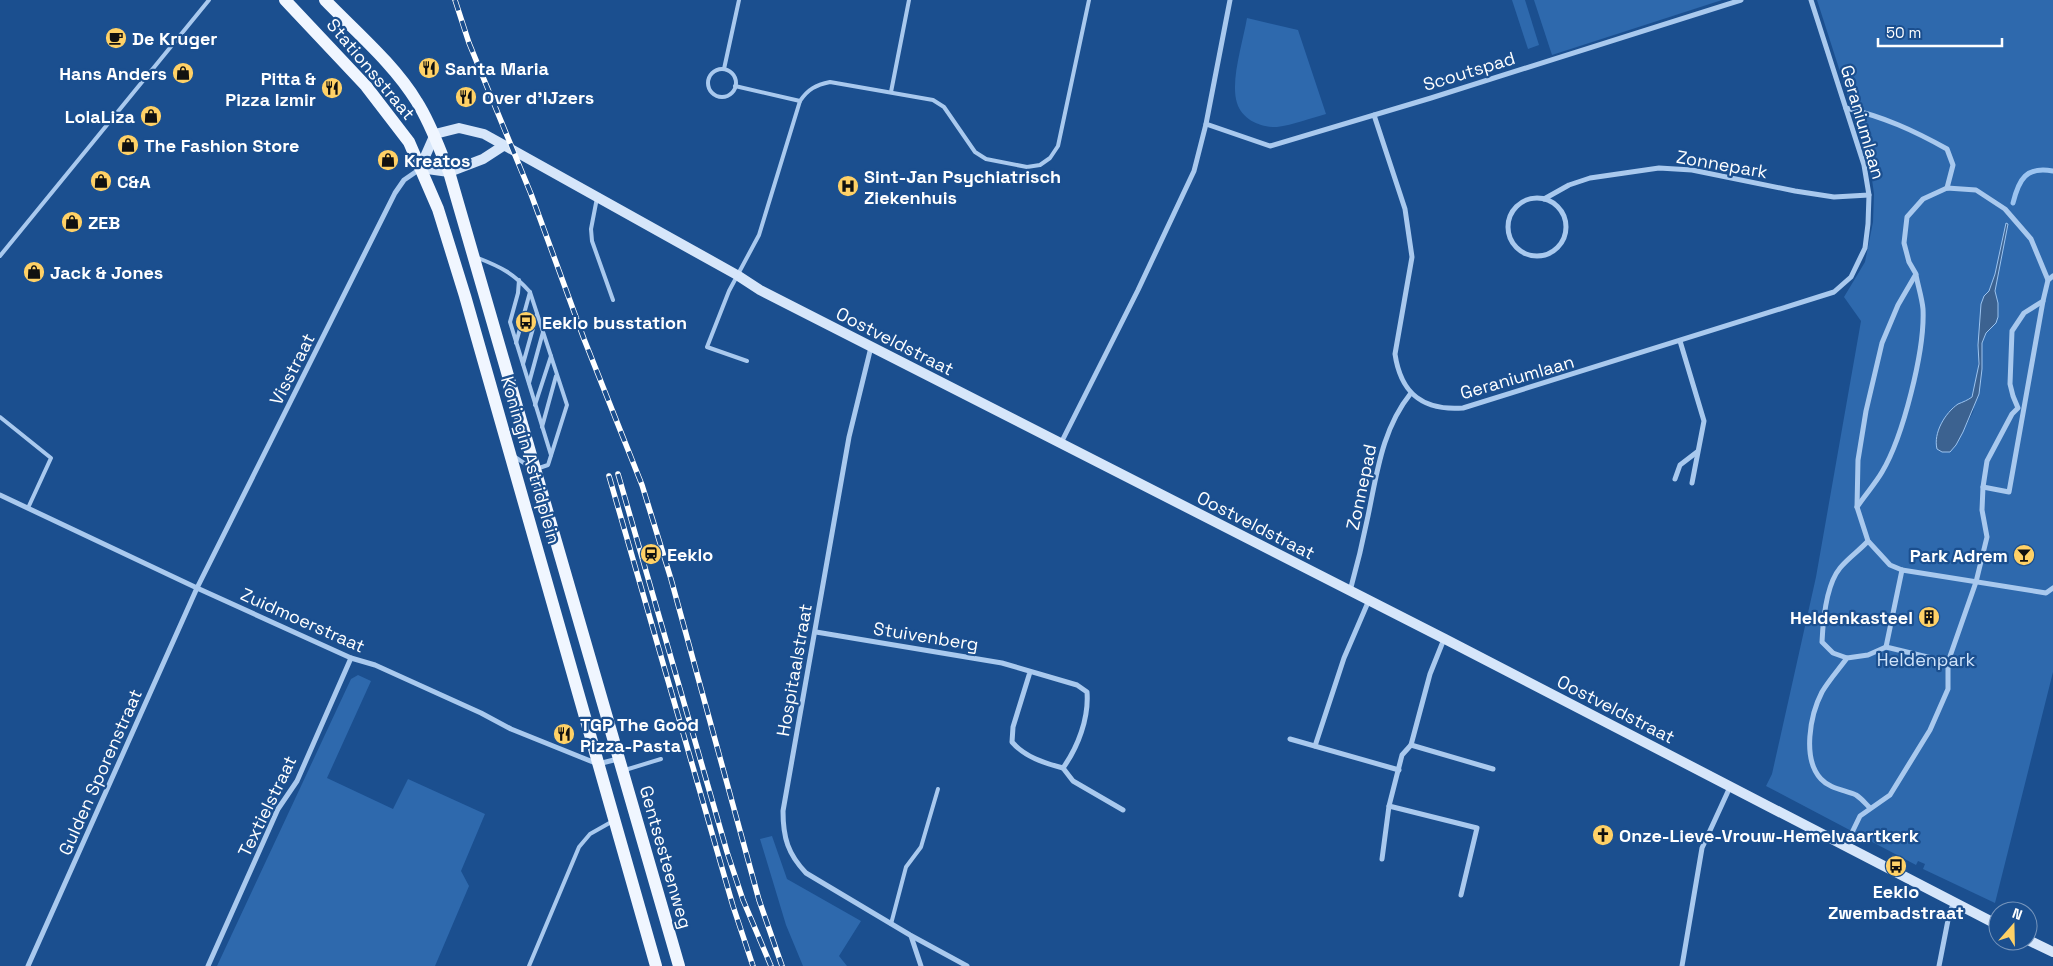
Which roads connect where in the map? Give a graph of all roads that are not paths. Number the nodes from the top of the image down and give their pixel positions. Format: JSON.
{"nodes":[{"id":1,"x":210,"y":0,"type":"edge"},
{"id":2,"x":285,"y":0,"type":"edge"},
{"id":3,"x":325,"y":0,"type":"edge"},
{"id":4,"x":739,"y":0,"type":"edge"},
{"id":5,"x":909,"y":0,"type":"edge"},
{"id":6,"x":1089,"y":0,"type":"edge"},
{"id":7,"x":1230,"y":0,"type":"edge"},
{"id":8,"x":1740,"y":0,"type":"edge"},
{"id":9,"x":1811,"y":0,"type":"edge"},
{"id":10,"x":724,"y":70,"type":"junction"},
{"id":11,"x":735,"y":86,"type":"junction"},
{"id":12,"x":891,"y":92,"type":"junction"},
{"id":13,"x":800,"y":101,"type":"junction"},
{"id":14,"x":1846,"y":108,"type":"junction"},
{"id":15,"x":1374,"y":116,"type":"junction"},
{"id":16,"x":1206,"y":124,"type":"junction"},
{"id":17,"x":435,"y":134,"type":"junction"},
{"id":18,"x":502,"y":146,"type":"junction"},
{"id":19,"x":420,"y":168,"type":"junction"},
{"id":20,"x":449,"y":172,"type":"junction"},
{"id":21,"x":1947,"y":188,"type":"junction"},
{"id":22,"x":1869,"y":195,"type":"junction"},
{"id":23,"x":597,"y":198,"type":"junction"},
{"id":24,"x":1544,"y":199,"type":"junction"},
{"id":25,"x":0,"y":256,"type":"edge"},
{"id":26,"x":473,"y":257,"type":"junction"},
{"id":27,"x":1916,"y":274,"type":"junction"},
{"id":28,"x":737,"y":275,"type":"junction"},
{"id":29,"x":2053,"y":276,"type":"edge"},
{"id":30,"x":519,"y":280,"type":"junction"},
{"id":31,"x":2048,"y":280,"type":"junction"},
{"id":32,"x":530,"y":292,"type":"junction"},
{"id":33,"x":613,"y":300,"type":"dead end"},
{"id":34,"x":2043,"y":301,"type":"junction"},
{"id":35,"x":537,"y":314,"type":"junction"},
{"id":36,"x":543,"y":332,"type":"junction"},
{"id":37,"x":1680,"y":342,"type":"junction"},
{"id":38,"x":516,"y":343,"type":"junction"},
{"id":39,"x":871,"y":347,"type":"junction"},
{"id":40,"x":550,"y":356,"type":"junction"},
{"id":41,"x":747,"y":361,"type":"dead end"},
{"id":42,"x":522,"y":364,"type":"junction"},
{"id":43,"x":557,"y":375,"type":"junction"},
{"id":44,"x":528,"y":385,"type":"junction"},
{"id":45,"x":1410,"y":394,"type":"junction"},
{"id":46,"x":535,"y":405,"type":"junction"},
{"id":47,"x":0,"y":417,"type":"edge"},
{"id":48,"x":542,"y":427,"type":"junction"},
{"id":49,"x":1061,"y":443,"type":"junction"},
{"id":50,"x":1697,"y":452,"type":"junction"},
{"id":51,"x":510,"y":454,"type":"junction"},
{"id":52,"x":551,"y":457,"type":"junction"},
{"id":53,"x":535,"y":470,"type":"junction"},
{"id":54,"x":1675,"y":479,"type":"dead end"},
{"id":55,"x":1692,"y":483,"type":"dead end"},
{"id":56,"x":1983,"y":487,"type":"junction"},
{"id":57,"x":0,"y":495,"type":"edge"},
{"id":58,"x":1857,"y":507,"type":"junction"},
{"id":59,"x":28,"y":508,"type":"junction"},
{"id":60,"x":1868,"y":541,"type":"junction"},
{"id":61,"x":1902,"y":570,"type":"junction"},
{"id":62,"x":1976,"y":582,"type":"junction"},
{"id":63,"x":197,"y":588,"type":"junction"},
{"id":64,"x":2053,"y":588,"type":"edge"},
{"id":65,"x":1350,"y":591,"type":"junction"},
{"id":66,"x":1369,"y":600,"type":"junction"},
{"id":67,"x":816,"y":632,"type":"junction"},
{"id":68,"x":1445,"y":639,"type":"junction"},
{"id":69,"x":1886,"y":647,"type":"junction"},
{"id":70,"x":351,"y":658,"type":"junction"},
{"id":71,"x":1847,"y":658,"type":"junction"},
{"id":72,"x":1948,"y":662,"type":"junction"},
{"id":73,"x":1030,"y":672,"type":"junction"},
{"id":74,"x":1290,"y":739,"type":"dead end"},
{"id":75,"x":1411,"y":745,"type":"junction"},
{"id":76,"x":1315,"y":746,"type":"junction"},
{"id":77,"x":661,"y":759,"type":"dead end"},
{"id":78,"x":598,"y":764,"type":"junction"},
{"id":79,"x":621,"y":765,"type":"junction"},
{"id":80,"x":1063,"y":768,"type":"junction"},
{"id":81,"x":1493,"y":769,"type":"dead end"},
{"id":82,"x":1399,"y":770,"type":"junction"},
{"id":83,"x":1730,"y":786,"type":"junction"},
{"id":84,"x":938,"y":789,"type":"dead end"},
{"id":85,"x":1389,"y":806,"type":"junction"},
{"id":86,"x":1870,"y":808,"type":"junction"},
{"id":87,"x":1123,"y":810,"type":"dead end"},
{"id":88,"x":614,"y":820,"type":"junction"},
{"id":89,"x":1846,"y":845,"type":"junction"},
{"id":90,"x":1382,"y":859,"type":"dead end"},
{"id":91,"x":1460,"y":894,"type":"dead end"},
{"id":92,"x":1954,"y":902,"type":"junction"},
{"id":93,"x":1988,"y":920,"type":"edge"},
{"id":94,"x":890,"y":924,"type":"junction"},
{"id":95,"x":910,"y":935,"type":"junction"},
{"id":96,"x":2038,"y":945,"type":"edge"},
{"id":97,"x":2053,"y":952,"type":"edge"},
{"id":98,"x":28,"y":966,"type":"edge"},
{"id":99,"x":208,"y":966,"type":"edge"},
{"id":100,"x":529,"y":966,"type":"edge"},
{"id":101,"x":656,"y":966,"type":"edge"},
{"id":102,"x":679,"y":966,"type":"edge"},
{"id":103,"x":921,"y":966,"type":"edge"},
{"id":104,"x":967,"y":966,"type":"edge"},
{"id":105,"x":1682,"y":966,"type":"edge"},
{"id":106,"x":1939,"y":966,"type":"edge"}],
"edges":[{"from":1,"to":25,"type":"lane"},
{"from":2,"to":19,"type":"main road","name":"Stationsstraat"},
{"from":3,"to":17,"type":"main road","name":"Stationsstraat"},
{"from":4,"to":10,"type":"lane"},
{"from":5,"to":12,"type":"lane"},
{"from":6,"to":12,"type":"lane"},
{"from":7,"to":16,"type":"street"},
{"from":8,"to":15,"type":"street","name":"Scoutspad"},
{"from":9,"to":14,"type":"street","name":"Geraniumlaan"},
{"from":10,"to":11,"type":"lane"},
{"from":10,"to":11,"type":"lane"},
{"from":11,"to":13,"type":"lane"},
{"from":12,"to":13,"type":"lane"},
{"from":13,"to":28,"type":"lane"},
{"from":14,"to":21,"type":"street"},
{"from":14,"to":22,"type":"street","name":"Geraniumlaan"},
{"from":15,"to":16,"type":"street","name":"Scoutspad"},
{"from":15,"to":45,"type":"street"},
{"from":16,"to":49,"type":"street"},
{"from":17,"to":18,"type":"street","name":"Oostveldstraat"},
{"from":17,"to":19,"type":"street"},
{"from":17,"to":20,"type":"main road","name":"Stationsstraat"},
{"from":18,"to":20,"type":"street"},
{"from":18,"to":23,"type":"street","name":"Oostveldstraat"},
{"from":19,"to":20,"type":"street"},
{"from":19,"to":51,"type":"main road","name":"Koningin Astridplein"},
{"from":19,"to":63,"type":"street","name":"Visstraat"},
{"from":20,"to":26,"type":"main road","name":"Koningin Astridplein"},
{"from":21,"to":27,"type":"street"},
{"from":21,"to":31,"type":"street"},
{"from":22,"to":24,"type":"street","name":"Zonnepark"},
{"from":22,"to":37,"type":"street","name":"Geraniumlaan"},
{"from":23,"to":28,"type":"street","name":"Oostveldstraat"},
{"from":23,"to":33,"type":"lane"},
{"from":24,"to":24,"type":"street","name":"Zonnepark"},
{"from":26,"to":30,"type":"lane"},
{"from":26,"to":53,"type":"main road","name":"Koningin Astridplein"},
{"from":27,"to":58,"type":"street"},
{"from":27,"to":58,"type":"street"},
{"from":28,"to":39,"type":"street","name":"Oostveldstraat"},
{"from":28,"to":41,"type":"lane"},
{"from":29,"to":31,"type":"street"},
{"from":30,"to":32,"type":"lane"},
{"from":30,"to":38,"type":"lane"},
{"from":31,"to":34,"type":"street"},
{"from":32,"to":35,"type":"lane"},
{"from":32,"to":38,"type":"lane"},
{"from":34,"to":56,"type":"street"},
{"from":34,"to":56,"type":"street"},
{"from":35,"to":36,"type":"lane"},
{"from":35,"to":42,"type":"lane"},
{"from":36,"to":40,"type":"lane"},
{"from":36,"to":44,"type":"lane"},
{"from":37,"to":45,"type":"street","name":"Geraniumlaan"},
{"from":37,"to":50,"type":"street"},
{"from":38,"to":42,"type":"lane"},
{"from":39,"to":49,"type":"street","name":"Oostveldstraat"},
{"from":39,"to":67,"type":"street","name":"Hospitaalstraat"},
{"from":40,"to":43,"type":"lane"},
{"from":40,"to":46,"type":"lane"},
{"from":42,"to":44,"type":"lane"},
{"from":43,"to":48,"type":"lane"},
{"from":43,"to":52,"type":"lane"},
{"from":44,"to":46,"type":"lane"},
{"from":45,"to":65,"type":"street","name":"Zonnepad"},
{"from":46,"to":48,"type":"lane"},
{"from":47,"to":59,"type":"lane"},
{"from":48,"to":52,"type":"lane"},
{"from":49,"to":65,"type":"street","name":"Oostveldstraat"},
{"from":50,"to":54,"type":"street"},
{"from":50,"to":55,"type":"street"},
{"from":51,"to":53,"type":"lane"},
{"from":51,"to":78,"type":"main road","name":"Koningin Astridplein"},
{"from":52,"to":53,"type":"lane"},
{"from":53,"to":79,"type":"main road","name":"Koningin Astridplein"},
{"from":56,"to":62,"type":"street"},
{"from":57,"to":59,"type":"street","name":"Zuidmoerstraat"},
{"from":58,"to":60,"type":"street"},
{"from":59,"to":63,"type":"street","name":"Zuidmoerstraat"},
{"from":60,"to":61,"type":"street"},
{"from":60,"to":71,"type":"street"},
{"from":61,"to":62,"type":"street"},
{"from":61,"to":69,"type":"street"},
{"from":62,"to":64,"type":"street"},
{"from":62,"to":72,"type":"street"},
{"from":63,"to":70,"type":"street","name":"Zuidmoerstraat"},
{"from":63,"to":98,"type":"street","name":"Gulden Sporenstraat"},
{"from":65,"to":66,"type":"street","name":"Oostveldstraat"},
{"from":66,"to":68,"type":"street","name":"Oostveldstraat"},
{"from":66,"to":76,"type":"street"},
{"from":67,"to":73,"type":"street","name":"Stuivenberg"},
{"from":67,"to":94,"type":"street","name":"Hospitaalstraat"},
{"from":68,"to":75,"type":"street"},
{"from":68,"to":83,"type":"street","name":"Oostveldstraat"},
{"from":69,"to":71,"type":"street"},
{"from":69,"to":72,"type":"street"},
{"from":70,"to":78,"type":"street","name":"Zuidmoerstraat"},
{"from":70,"to":99,"type":"street","name":"Textielstraat"},
{"from":71,"to":86,"type":"street"},
{"from":72,"to":86,"type":"street"},
{"from":73,"to":80,"type":"street"},
{"from":73,"to":80,"type":"street","name":"Stuivenberg"},
{"from":74,"to":76,"type":"street"},
{"from":75,"to":81,"type":"street"},
{"from":75,"to":82,"type":"street"},
{"from":76,"to":82,"type":"street"},
{"from":77,"to":79,"type":"lane"},
{"from":78,"to":79,"type":"street"},
{"from":78,"to":88,"type":"main road"},
{"from":79,"to":102,"type":"main road","name":"Gentsesteenweg"},
{"from":80,"to":87,"type":"street"},
{"from":82,"to":85,"type":"street"},
{"from":83,"to":89,"type":"street","name":"Oostveldstraat"},
{"from":83,"to":105,"type":"street"},
{"from":84,"to":94,"type":"lane"},
{"from":85,"to":90,"type":"street"},
{"from":85,"to":91,"type":"street"},
{"from":86,"to":89,"type":"street"},
{"from":88,"to":100,"type":"lane"},
{"from":88,"to":101,"type":"main road"},
{"from":89,"to":92,"type":"street","name":"Oostveldstraat"},
{"from":92,"to":93,"type":"street","name":"Oostveldstraat"},
{"from":92,"to":106,"type":"street"},
{"from":94,"to":95,"type":"street","name":"Hospitaalstraat"},
{"from":95,"to":103,"type":"street"},
{"from":95,"to":104,"type":"street","name":"Hospitaalstraat"},
{"from":96,"to":97,"type":"street"}]}
